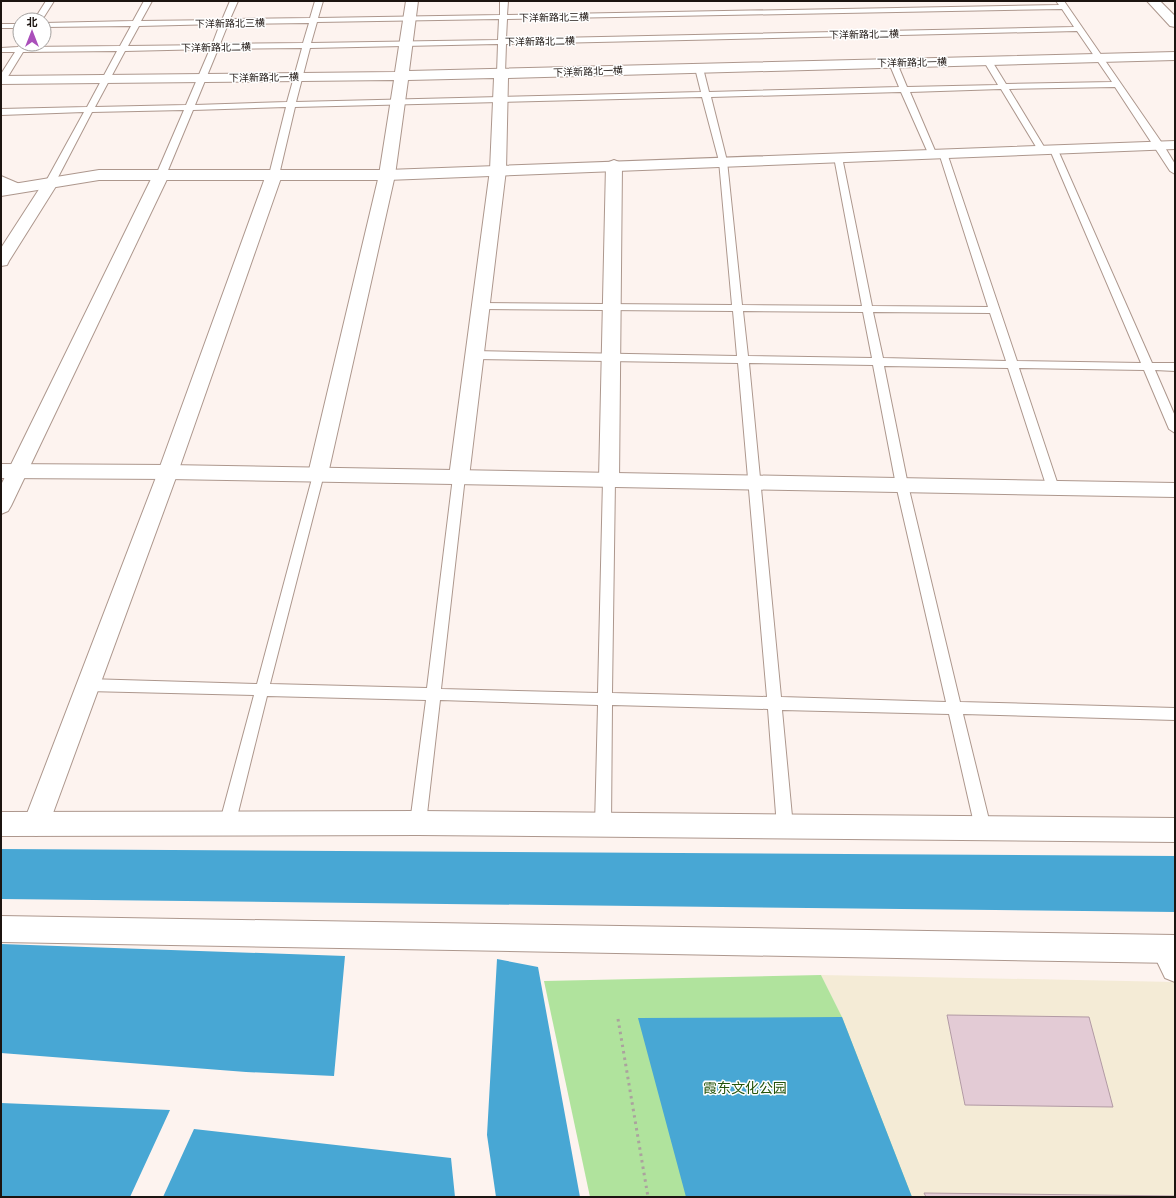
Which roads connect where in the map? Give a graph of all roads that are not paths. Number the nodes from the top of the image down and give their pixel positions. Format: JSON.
{"nodes":[{"id":1,"x":50,"y":1,"type":"edge"},
{"id":2,"x":148,"y":1,"type":"edge"},
{"id":3,"x":234,"y":1,"type":"edge"},
{"id":4,"x":319,"y":1,"type":"edge"},
{"id":5,"x":412,"y":1,"type":"edge"},
{"id":6,"x":504,"y":1,"type":"edge"},
{"id":7,"x":1153,"y":1,"type":"edge"},
{"id":8,"x":1062,"y":4,"type":"edge"},
{"id":9,"x":43,"y":12,"type":"edge"},
{"id":10,"x":503,"y":18,"type":"junction"},
{"id":11,"x":410,"y":19,"type":"junction"},
{"id":12,"x":314,"y":22,"type":"junction"},
{"id":13,"x":225,"y":23,"type":"junction"},
{"id":14,"x":1175,"y":23,"type":"edge"},
{"id":15,"x":136,"y":24,"type":"junction"},
{"id":16,"x":52,"y":25,"type":"edge"},
{"id":17,"x":1,"y":26,"type":"edge"},
{"id":18,"x":12,"y":26,"type":"edge"},
{"id":19,"x":1079,"y":29,"type":"junction"},
{"id":20,"x":502,"y":42,"type":"junction"},
{"id":21,"x":407,"y":44,"type":"junction"},
{"id":22,"x":307,"y":46,"type":"junction"},
{"id":23,"x":52,"y":47,"type":"edge"},
{"id":24,"x":215,"y":47,"type":"junction"},
{"id":25,"x":12,"y":48,"type":"edge"},
{"id":26,"x":123,"y":48,"type":"junction"},
{"id":27,"x":1,"y":50,"type":"edge"},
{"id":28,"x":19,"y":52,"type":"edge"},
{"id":29,"x":1175,"y":56,"type":"edge"},
{"id":30,"x":1099,"y":58,"type":"junction"},
{"id":31,"x":988,"y":60,"type":"junction"},
{"id":32,"x":894,"y":62,"type":"junction"},
{"id":33,"x":699,"y":68,"type":"junction"},
{"id":34,"x":502,"y":73,"type":"junction"},
{"id":35,"x":402,"y":75,"type":"junction"},
{"id":36,"x":298,"y":76,"type":"junction"},
{"id":37,"x":202,"y":77,"type":"junction"},
{"id":38,"x":107,"y":78,"type":"junction"},
{"id":39,"x":1,"y":80,"type":"edge"},
{"id":40,"x":1117,"y":84,"type":"junction"},
{"id":41,"x":1004,"y":87,"type":"junction"},
{"id":42,"x":905,"y":89,"type":"junction"},
{"id":43,"x":707,"y":94,"type":"junction"},
{"id":44,"x":501,"y":99,"type":"junction"},
{"id":45,"x":398,"y":102,"type":"junction"},
{"id":46,"x":292,"y":104,"type":"junction"},
{"id":47,"x":190,"y":107,"type":"junction"},
{"id":48,"x":90,"y":109,"type":"junction"},
{"id":49,"x":1,"y":112,"type":"edge"},
{"id":50,"x":1175,"y":145,"type":"edge"},
{"id":51,"x":1160,"y":146,"type":"junction"},
{"id":52,"x":1048,"y":150,"type":"junction"},
{"id":53,"x":938,"y":153,"type":"junction"},
{"id":54,"x":838,"y":156,"type":"junction"},
{"id":55,"x":723,"y":160,"type":"junction"},
{"id":56,"x":614,"y":165,"type":"junction"},
{"id":57,"x":498,"y":170,"type":"junction"},
{"id":58,"x":1175,"y":171,"type":"edge"},
{"id":59,"x":274,"y":175,"type":"junction"},
{"id":60,"x":387,"y":175,"type":"junction"},
{"id":61,"x":161,"y":176,"type":"junction"},
{"id":62,"x":1,"y":181,"type":"edge"},
{"id":63,"x":50,"y":183,"type":"junction"},
{"id":64,"x":17,"y":188,"type":"junction"},
{"id":65,"x":1,"y":191,"type":"edge"},
{"id":66,"x":1,"y":261,"type":"edge"},
{"id":67,"x":480,"y":306,"type":"junction"},
{"id":68,"x":994,"y":310,"type":"junction"},
{"id":69,"x":474,"y":355,"type":"junction"},
{"id":70,"x":1175,"y":367,"type":"edge"},
{"id":71,"x":1175,"y":429,"type":"edge"},
{"id":72,"x":10,"y":471,"type":"edge"},
{"id":73,"x":168,"y":472,"type":"junction"},
{"id":74,"x":318,"y":474,"type":"junction"},
{"id":75,"x":459,"y":477,"type":"junction"},
{"id":76,"x":609,"y":480,"type":"junction"},
{"id":77,"x":755,"y":482,"type":"junction"},
{"id":78,"x":902,"y":485,"type":"junction"},
{"id":79,"x":1053,"y":488,"type":"junction"},
{"id":80,"x":1175,"y":490,"type":"edge"},
{"id":81,"x":1,"y":506,"type":"edge"},
{"id":82,"x":87,"y":685,"type":"junction"},
{"id":83,"x":262,"y":690,"type":"junction"},
{"id":84,"x":433,"y":694,"type":"junction"},
{"id":85,"x":605,"y":699,"type":"junction"},
{"id":86,"x":774,"y":703,"type":"junction"},
{"id":87,"x":954,"y":709,"type":"junction"},
{"id":88,"x":1175,"y":714,"type":"edge"},
{"id":89,"x":418,"y":823,"type":"junction"},
{"id":90,"x":1,"y":824,"type":"edge"},
{"id":91,"x":36,"y":824,"type":"junction"},
{"id":92,"x":227,"y":824,"type":"junction"},
{"id":93,"x":603,"y":826,"type":"junction"},
{"id":94,"x":785,"y":827,"type":"junction"},
{"id":95,"x":983,"y":828,"type":"junction"},
{"id":96,"x":1175,"y":830,"type":"edge"},
{"id":97,"x":1,"y":929,"type":"edge"},
{"id":98,"x":1172,"y":956,"type":"edge"}],
"edges":[{"from":1,"to":9,"type":"lane"},
{"from":2,"to":15,"type":"lane"},
{"from":3,"to":13,"type":"lane"},
{"from":4,"to":12,"type":"lane"},
{"from":5,"to":11,"type":"street"},
{"from":6,"to":10,"type":"lane"},
{"from":7,"to":14,"type":"street"},
{"from":8,"to":10,"type":"lane","name":"下洋新路北三横"},
{"from":8,"to":19,"type":"lane"},
{"from":10,"to":11,"type":"lane","name":"下洋新路北三横"},
{"from":10,"to":20,"type":"lane"},
{"from":11,"to":12,"type":"lane","name":"下洋新路北三横"},
{"from":11,"to":21,"type":"street"},
{"from":12,"to":13,"type":"lane","name":"下洋新路北三横"},
{"from":12,"to":22,"type":"lane"},
{"from":13,"to":15,"type":"lane","name":"下洋新路北三横"},
{"from":13,"to":24,"type":"lane"},
{"from":15,"to":16,"type":"lane","name":"下洋新路北三横"},
{"from":15,"to":26,"type":"lane"},
{"from":17,"to":18,"type":"lane"},
{"from":19,"to":20,"type":"lane","name":"下洋新路北二横"},
{"from":19,"to":30,"type":"lane"},
{"from":20,"to":21,"type":"lane","name":"下洋新路北二横"},
{"from":20,"to":34,"type":"lane"},
{"from":21,"to":22,"type":"lane","name":"下洋新路北二横"},
{"from":21,"to":35,"type":"street"},
{"from":22,"to":24,"type":"lane","name":"下洋新路北二横"},
{"from":22,"to":36,"type":"lane"},
{"from":23,"to":26,"type":"lane","name":"下洋新路北二横"},
{"from":24,"to":26,"type":"lane","name":"下洋新路北二横"},
{"from":24,"to":37,"type":"lane"},
{"from":25,"to":27,"type":"lane","name":"下洋新路北二横"},
{"from":26,"to":38,"type":"lane"},
{"from":28,"to":39,"type":"lane"},
{"from":29,"to":30,"type":"street","name":"下洋新路北一横"},
{"from":30,"to":31,"type":"street","name":"下洋新路北一横"},
{"from":30,"to":40,"type":"lane"},
{"from":31,"to":32,"type":"street","name":"下洋新路北一横"},
{"from":31,"to":41,"type":"lane"},
{"from":32,"to":33,"type":"street","name":"下洋新路北一横"},
{"from":32,"to":42,"type":"lane"},
{"from":33,"to":34,"type":"street","name":"下洋新路北一横"},
{"from":33,"to":43,"type":"lane"},
{"from":34,"to":35,"type":"street","name":"下洋新路北一横"},
{"from":34,"to":44,"type":"street"},
{"from":35,"to":36,"type":"street","name":"下洋新路北一横"},
{"from":35,"to":45,"type":"street"},
{"from":36,"to":37,"type":"street","name":"下洋新路北一横"},
{"from":36,"to":46,"type":"lane"},
{"from":37,"to":38,"type":"street","name":"下洋新路北一横"},
{"from":37,"to":47,"type":"lane"},
{"from":38,"to":39,"type":"street","name":"下洋新路北一横"},
{"from":38,"to":48,"type":"lane"},
{"from":40,"to":41,"type":"lane"},
{"from":40,"to":51,"type":"lane"},
{"from":41,"to":42,"type":"lane"},
{"from":41,"to":52,"type":"lane"},
{"from":42,"to":43,"type":"lane"},
{"from":42,"to":53,"type":"lane"},
{"from":43,"to":44,"type":"lane"},
{"from":43,"to":55,"type":"lane"},
{"from":44,"to":45,"type":"lane"},
{"from":44,"to":57,"type":"street"},
{"from":45,"to":46,"type":"lane"},
{"from":45,"to":60,"type":"street"},
{"from":46,"to":47,"type":"lane"},
{"from":46,"to":59,"type":"lane"},
{"from":47,"to":48,"type":"lane"},
{"from":47,"to":61,"type":"lane"},
{"from":48,"to":49,"type":"lane"},
{"from":48,"to":63,"type":"lane"},
{"from":50,"to":51,"type":"street"},
{"from":51,"to":52,"type":"street"},
{"from":51,"to":58,"type":"lane"},
{"from":52,"to":53,"type":"street"},
{"from":52,"to":71,"type":"lane"},
{"from":53,"to":54,"type":"street"},
{"from":53,"to":68,"type":"lane"},
{"from":54,"to":55,"type":"street"},
{"from":54,"to":78,"type":"lane"},
{"from":55,"to":56,"type":"street"},
{"from":55,"to":77,"type":"lane"},
{"from":56,"to":57,"type":"street"},
{"from":56,"to":76,"type":"street"},
{"from":57,"to":60,"type":"street"},
{"from":57,"to":67,"type":"street"},
{"from":59,"to":60,"type":"street"},
{"from":59,"to":61,"type":"street"},
{"from":59,"to":73,"type":"street"},
{"from":60,"to":74,"type":"street"},
{"from":61,"to":63,"type":"street"},
{"from":61,"to":72,"type":"street"},
{"from":62,"to":64,"type":"street"},
{"from":63,"to":64,"type":"street"},
{"from":63,"to":66,"type":"street"},
{"from":64,"to":65,"type":"street"},
{"from":67,"to":68,"type":"lane"},
{"from":67,"to":69,"type":"street"},
{"from":68,"to":79,"type":"lane"},
{"from":69,"to":70,"type":"lane"},
{"from":69,"to":75,"type":"street"},
{"from":72,"to":73,"type":"street"},
{"from":72,"to":81,"type":"street"},
{"from":73,"to":74,"type":"street"},
{"from":73,"to":82,"type":"street"},
{"from":74,"to":75,"type":"street"},
{"from":74,"to":83,"type":"lane"},
{"from":75,"to":76,"type":"street"},
{"from":75,"to":84,"type":"lane"},
{"from":76,"to":77,"type":"street"},
{"from":76,"to":85,"type":"lane"},
{"from":77,"to":78,"type":"street"},
{"from":77,"to":86,"type":"lane"},
{"from":78,"to":79,"type":"street"},
{"from":78,"to":87,"type":"lane"},
{"from":79,"to":80,"type":"street"},
{"from":82,"to":83,"type":"lane"},
{"from":82,"to":91,"type":"street"},
{"from":83,"to":84,"type":"lane"},
{"from":83,"to":92,"type":"lane"},
{"from":84,"to":85,"type":"lane"},
{"from":84,"to":89,"type":"lane"},
{"from":85,"to":86,"type":"lane"},
{"from":85,"to":93,"type":"lane"},
{"from":86,"to":87,"type":"lane"},
{"from":86,"to":94,"type":"lane"},
{"from":87,"to":88,"type":"lane"},
{"from":87,"to":95,"type":"lane"},
{"from":89,"to":92,"type":"street"},
{"from":89,"to":93,"type":"street"},
{"from":90,"to":91,"type":"street"},
{"from":91,"to":92,"type":"street"},
{"from":93,"to":94,"type":"street"},
{"from":94,"to":95,"type":"street"},
{"from":95,"to":96,"type":"street"},
{"from":97,"to":98,"type":"street"}]}
